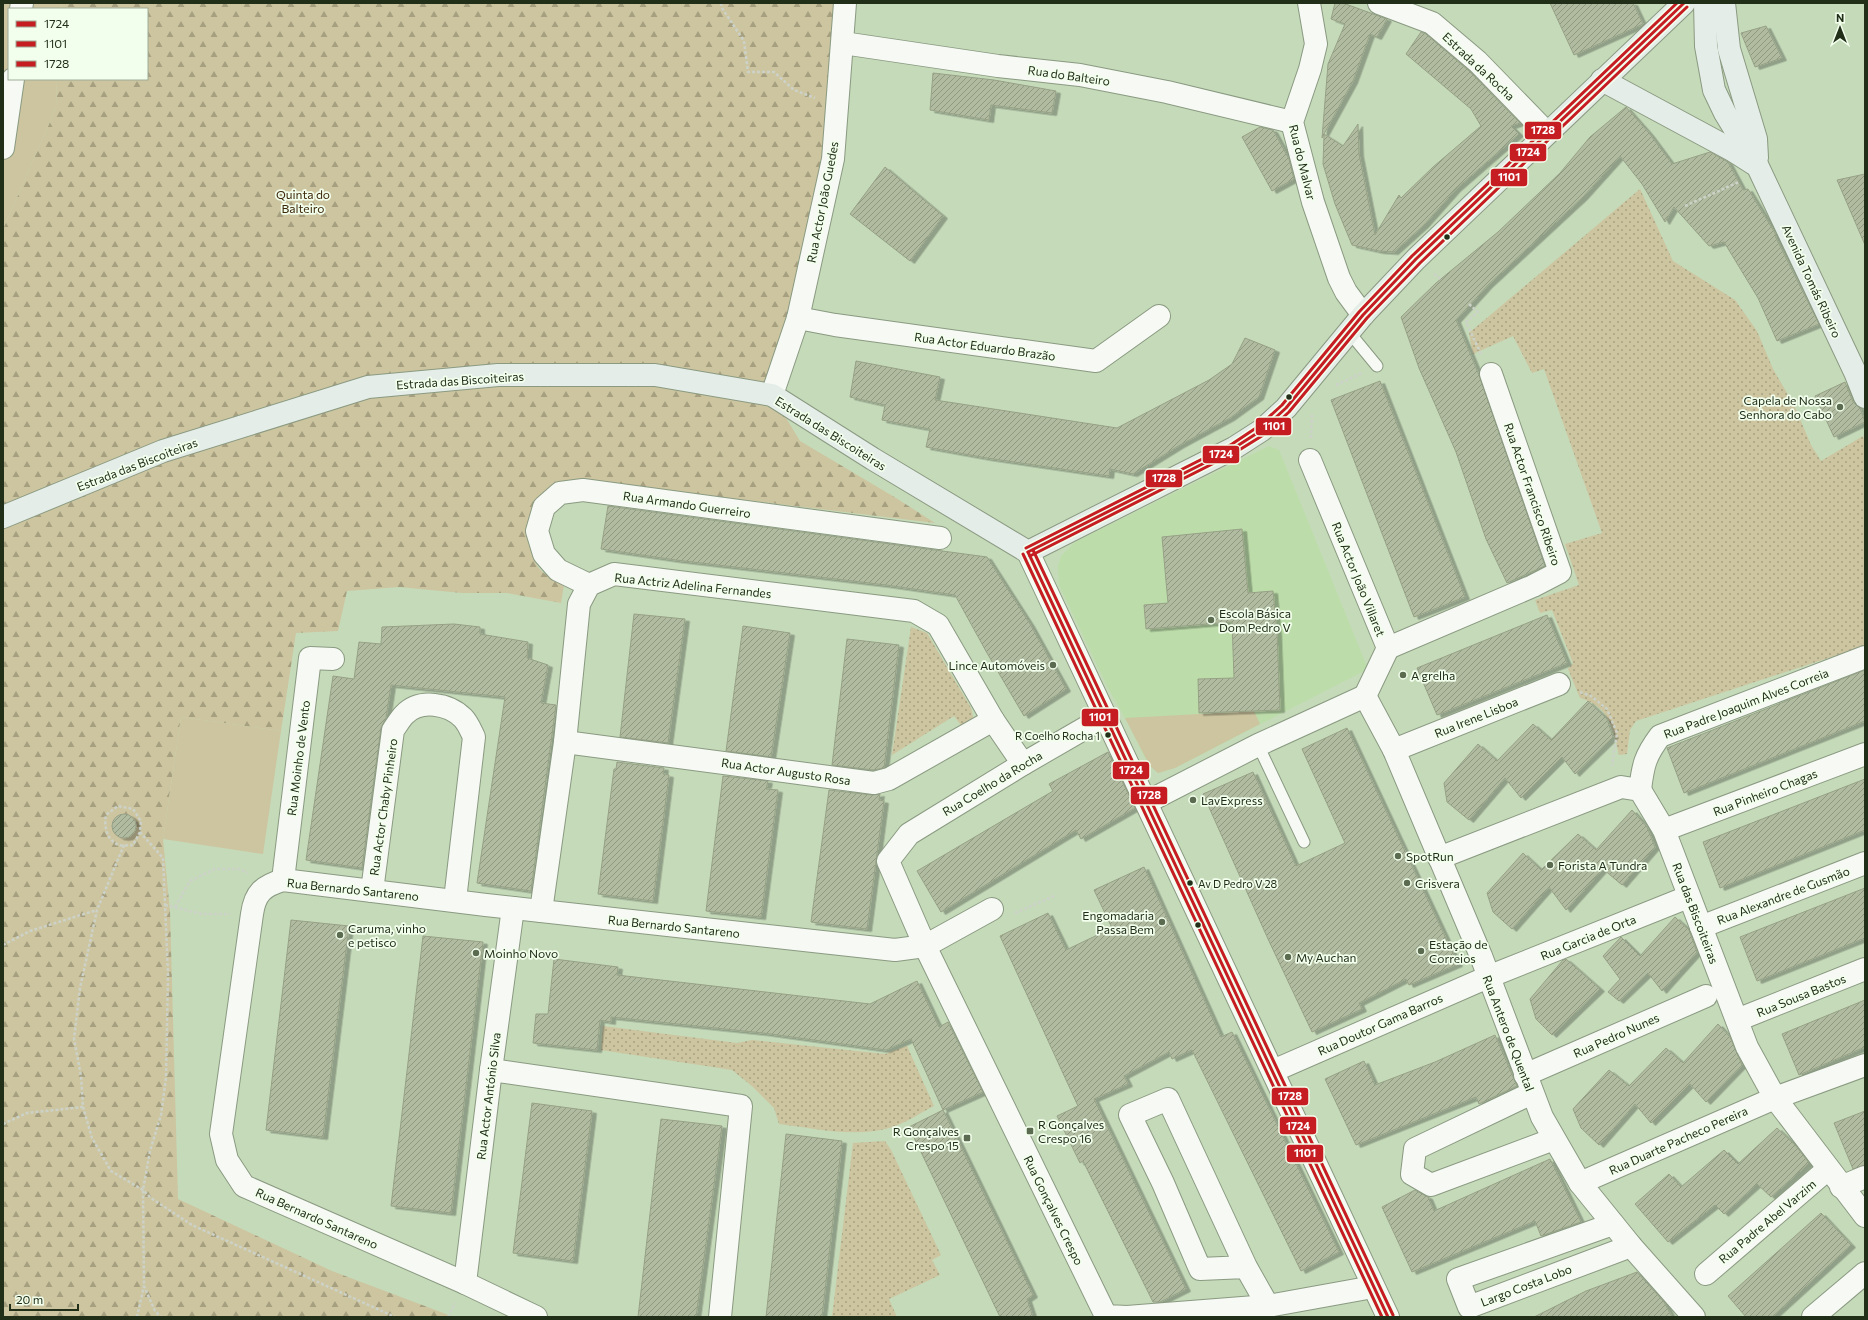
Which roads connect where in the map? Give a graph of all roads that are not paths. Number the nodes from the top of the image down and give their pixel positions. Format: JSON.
{"nodes":[{"id":1,"x":846,"y":3,"type":"edge"},
{"id":2,"x":1309,"y":3,"type":"edge"},
{"id":3,"x":1379,"y":3,"type":"edge"},
{"id":4,"x":1684,"y":3,"type":"edge"},
{"id":5,"x":1705,"y":3,"type":"edge"},
{"id":6,"x":1724,"y":3,"type":"edge"},
{"id":7,"x":1411,"y":9,"type":"edge"},
{"id":8,"x":843,"y":43,"type":"junction"},
{"id":9,"x":13,"y":80,"type":"edge"},
{"id":10,"x":1602,"y":80,"type":"junction"},
{"id":11,"x":1292,"y":122,"type":"junction"},
{"id":12,"x":1547,"y":133,"type":"junction"},
{"id":13,"x":3,"y":148,"type":"edge"},
{"id":14,"x":1758,"y":167,"type":"junction"},
{"id":15,"x":1362,"y":315,"type":"junction"},
{"id":16,"x":1159,"y":316,"type":"dead end"},
{"id":17,"x":798,"y":318,"type":"junction"},
{"id":18,"x":1349,"y":332,"type":"junction"},
{"id":19,"x":1377,"y":366,"type":"road end"},
{"id":20,"x":1490,"y":374,"type":"road end"},
{"id":21,"x":772,"y":396,"type":"junction"},
{"id":22,"x":1865,"y":397,"type":"edge"},
{"id":23,"x":1310,"y":460,"type":"road end"},
{"id":24,"x":3,"y":517,"type":"edge"},
{"id":25,"x":940,"y":538,"type":"dead end"},
{"id":26,"x":1028,"y":552,"type":"junction"},
{"id":27,"x":589,"y":585,"type":"junction"},
{"id":28,"x":1388,"y":648,"type":"junction"},
{"id":29,"x":1865,"y":657,"type":"edge"},
{"id":30,"x":333,"y":659,"type":"dead end"},
{"id":31,"x":1559,"y":684,"type":"road end"},
{"id":32,"x":1366,"y":696,"type":"junction"},
{"id":33,"x":1106,"y":716,"type":"junction"},
{"id":34,"x":993,"y":720,"type":"junction"},
{"id":35,"x":565,"y":742,"type":"junction"},
{"id":36,"x":1258,"y":745,"type":"junction"},
{"id":37,"x":1394,"y":750,"type":"junction"},
{"id":38,"x":1865,"y":754,"type":"edge"},
{"id":39,"x":1023,"y":764,"type":"junction"},
{"id":40,"x":1640,"y":790,"type":"junction"},
{"id":41,"x":1147,"y":802,"type":"junction"},
{"id":42,"x":1664,"y":830,"type":"junction"},
{"id":43,"x":1304,"y":842,"type":"dead end"},
{"id":44,"x":1439,"y":858,"type":"junction"},
{"id":45,"x":888,"y":861,"type":"joint"},
{"id":46,"x":1865,"y":863,"type":"edge"},
{"id":47,"x":275,"y":882,"type":"junction"},
{"id":48,"x":372,"y":890,"type":"junction"},
{"id":49,"x":1688,"y":897,"type":"junction"},
{"id":50,"x":455,"y":900,"type":"junction"},
{"id":51,"x":513,"y":908,"type":"junction"},
{"id":52,"x":992,"y":909,"type":"road end"},
{"id":53,"x":541,"y":911,"type":"junction"},
{"id":54,"x":1702,"y":927,"type":"junction"},
{"id":55,"x":925,"y":946,"type":"junction"},
{"id":56,"x":1865,"y":969,"type":"edge"},
{"id":57,"x":1488,"y":977,"type":"junction"},
{"id":58,"x":1706,"y":996,"type":"dead end"},
{"id":59,"x":1737,"y":1020,"type":"junction"},
{"id":60,"x":1865,"y":1065,"type":"edge"},
{"id":61,"x":491,"y":1070,"type":"junction"},
{"id":62,"x":1273,"y":1070,"type":"junction"},
{"id":63,"x":1529,"y":1084,"type":"junction"},
{"id":64,"x":1775,"y":1098,"type":"junction"},
{"id":65,"x":1554,"y":1139,"type":"junction"},
{"id":66,"x":1828,"y":1169,"type":"junction"},
{"id":67,"x":1865,"y":1177,"type":"edge"},
{"id":68,"x":1580,"y":1183,"type":"junction"},
{"id":69,"x":1841,"y":1187,"type":"junction"},
{"id":70,"x":1865,"y":1216,"type":"edge"},
{"id":71,"x":1614,"y":1224,"type":"junction"},
{"id":72,"x":1631,"y":1246,"type":"junction"},
{"id":73,"x":1246,"y":1267,"type":"junction"},
{"id":74,"x":1865,"y":1272,"type":"edge"},
{"id":75,"x":1706,"y":1274,"type":"dead end"},
{"id":76,"x":465,"y":1283,"type":"junction"},
{"id":77,"x":1373,"y":1287,"type":"junction"},
{"id":78,"x":1268,"y":1306,"type":"junction"},
{"id":79,"x":1106,"y":1316,"type":"edge"},
{"id":80,"x":536,"y":1317,"type":"edge"},
{"id":81,"x":720,"y":1317,"type":"edge"},
{"id":82,"x":1388,"y":1317,"type":"edge"},
{"id":83,"x":1694,"y":1317,"type":"edge"},
{"id":84,"x":1813,"y":1317,"type":"edge"}],
"edges":[{"from":1,"to":8,"type":"street","name":"Rua Actor João Guedes"},
{"from":2,"to":11,"type":"street","name":"Rua do Malvar"},
{"from":3,"to":7,"type":"street","name":"Estrada da Rocha"},
{"from":4,"to":10,"type":"street"},
{"from":5,"to":14,"type":"street","name":"Avenida Tomás Ribeiro"},
{"from":6,"to":14,"type":"street","name":"Avenida Tomás Ribeiro"},
{"from":7,"to":12,"type":"street","name":"Estrada da Rocha"},
{"from":8,"to":11,"type":"street","name":"Rua do Balteiro"},
{"from":8,"to":17,"type":"street","name":"Rua Actor João Guedes"},
{"from":9,"to":13,"type":"street"},
{"from":10,"to":12,"type":"street"},
{"from":10,"to":14,"type":"street"},
{"from":11,"to":15,"type":"street","name":"Rua do Malvar"},
{"from":12,"to":15,"type":"street"},
{"from":14,"to":22,"type":"street","name":"Avenida Tomás Ribeiro"},
{"from":15,"to":18,"type":"street"},
{"from":16,"to":17,"type":"street","name":"Rua Actor Eduardo Brazão"},
{"from":17,"to":21,"type":"street","name":"Rua Actor João Guedes"},
{"from":18,"to":19,"type":"lane"},
{"from":18,"to":26,"type":"street"},
{"from":20,"to":28,"type":"street","name":"Rua Actor Francisco Ribeiro"},
{"from":21,"to":24,"type":"street","name":"Estrada das Biscoiteiras"},
{"from":21,"to":26,"type":"street","name":"Estrada das Biscoiteiras"},
{"from":23,"to":28,"type":"street","name":"Rua Actor João Villaret"},
{"from":25,"to":27,"type":"street","name":"Rua Armando Guerreiro"},
{"from":26,"to":33,"type":"street"},
{"from":27,"to":34,"type":"street","name":"Rua Actriz Adelina Fernandes"},
{"from":27,"to":35,"type":"street"},
{"from":28,"to":32,"type":"street","name":"Rua Actor João Villaret"},
{"from":29,"to":40,"type":"street","name":"Rua Padre Joaquim Alves Correia"},
{"from":30,"to":47,"type":"street","name":"Rua Moinho de Vento"},
{"from":31,"to":37,"type":"street","name":"Rua Irene Lisboa"},
{"from":32,"to":36,"type":"street"},
{"from":32,"to":37,"type":"street","name":"Rua Antero de Quental"},
{"from":33,"to":39,"type":"street","name":"Rua Coelho da Rocha"},
{"from":33,"to":41,"type":"street"},
{"from":34,"to":35,"type":"street","name":"Rua Actor Augusto Rosa"},
{"from":34,"to":39,"type":"street","name":"Rua Actriz Adelina Fernandes"},
{"from":35,"to":53,"type":"street"},
{"from":36,"to":41,"type":"street"},
{"from":36,"to":43,"type":"lane"},
{"from":37,"to":44,"type":"street","name":"Rua Antero de Quental"},
{"from":38,"to":42,"type":"street","name":"Rua Pinheiro Chagas"},
{"from":39,"to":45,"type":"street","name":"Rua Coelho da Rocha"},
{"from":40,"to":42,"type":"street","name":"Rua das Biscoiteiras"},
{"from":40,"to":44,"type":"street"},
{"from":41,"to":62,"type":"street"},
{"from":42,"to":49,"type":"street","name":"Rua das Biscoiteiras"},
{"from":44,"to":57,"type":"street","name":"Rua Antero de Quental"},
{"from":45,"to":55,"type":"street","name":"Rua Gonçalves Crespo"},
{"from":46,"to":54,"type":"street","name":"Rua Alexandre de Gusmão"},
{"from":47,"to":48,"type":"street","name":"Rua Bernardo Santareno"},
{"from":47,"to":76,"type":"street","name":"Rua Bernardo Santareno"},
{"from":48,"to":50,"type":"street","name":"Rua Bernardo Santareno"},
{"from":48,"to":50,"type":"street","name":"Rua Actor Chaby Pinheiro"},
{"from":49,"to":54,"type":"street","name":"Rua das Biscoiteiras"},
{"from":49,"to":57,"type":"street","name":"Rua Garcia de Orta"},
{"from":50,"to":51,"type":"street","name":"Rua Bernardo Santareno"},
{"from":51,"to":53,"type":"street","name":"Rua Bernardo Santareno"},
{"from":51,"to":61,"type":"street","name":"Rua Actor António Silva"},
{"from":52,"to":55,"type":"street"},
{"from":53,"to":55,"type":"street","name":"Rua Bernardo Santareno"},
{"from":54,"to":59,"type":"street","name":"Rua das Biscoiteiras"},
{"from":55,"to":79,"type":"street","name":"Rua Gonçalves Crespo"},
{"from":56,"to":59,"type":"street","name":"Rua Sousa Bastos"},
{"from":57,"to":62,"type":"street","name":"Rua Doutor Gama Barros"},
{"from":57,"to":63,"type":"street","name":"Rua Antero de Quental"},
{"from":58,"to":63,"type":"street","name":"Rua Pedro Nunes"},
{"from":59,"to":64,"type":"street","name":"Rua das Biscoiteiras"},
{"from":60,"to":64,"type":"street","name":"Rua Duarte Pacheco Pereira"},
{"from":61,"to":76,"type":"street","name":"Rua Actor António Silva"},
{"from":61,"to":81,"type":"street"},
{"from":62,"to":77,"type":"street"},
{"from":63,"to":65,"type":"street","name":"Rua Antero de Quental"},
{"from":63,"to":65,"type":"street","name":"Rua Pedro Nunes"},
{"from":64,"to":66,"type":"street","name":"Rua das Biscoiteiras"},
{"from":64,"to":68,"type":"street","name":"Rua Duarte Pacheco Pereira"},
{"from":65,"to":68,"type":"street","name":"Rua Antero de Quental"},
{"from":66,"to":69,"type":"street","name":"Rua das Biscoiteiras"},
{"from":66,"to":75,"type":"street","name":"Rua Padre Abel Varzim"},
{"from":67,"to":69,"type":"street"},
{"from":68,"to":71,"type":"street","name":"Rua Antero de Quental"},
{"from":69,"to":70,"type":"street","name":"Rua das Biscoiteiras"},
{"from":71,"to":72,"type":"street","name":"Rua Antero de Quental"},
{"from":71,"to":72,"type":"street","name":"Largo Costa Lobo"},
{"from":72,"to":83,"type":"street","name":"Rua Antero de Quental"},
{"from":73,"to":73,"type":"street"},
{"from":73,"to":78,"type":"street"},
{"from":74,"to":84,"type":"street"},
{"from":76,"to":80,"type":"street","name":"Rua Bernardo Santareno"},
{"from":77,"to":78,"type":"street","name":"Rua Gonçalves Crespo"},
{"from":77,"to":82,"type":"street"},
{"from":78,"to":79,"type":"street","name":"Rua Gonçalves Crespo"}]}
